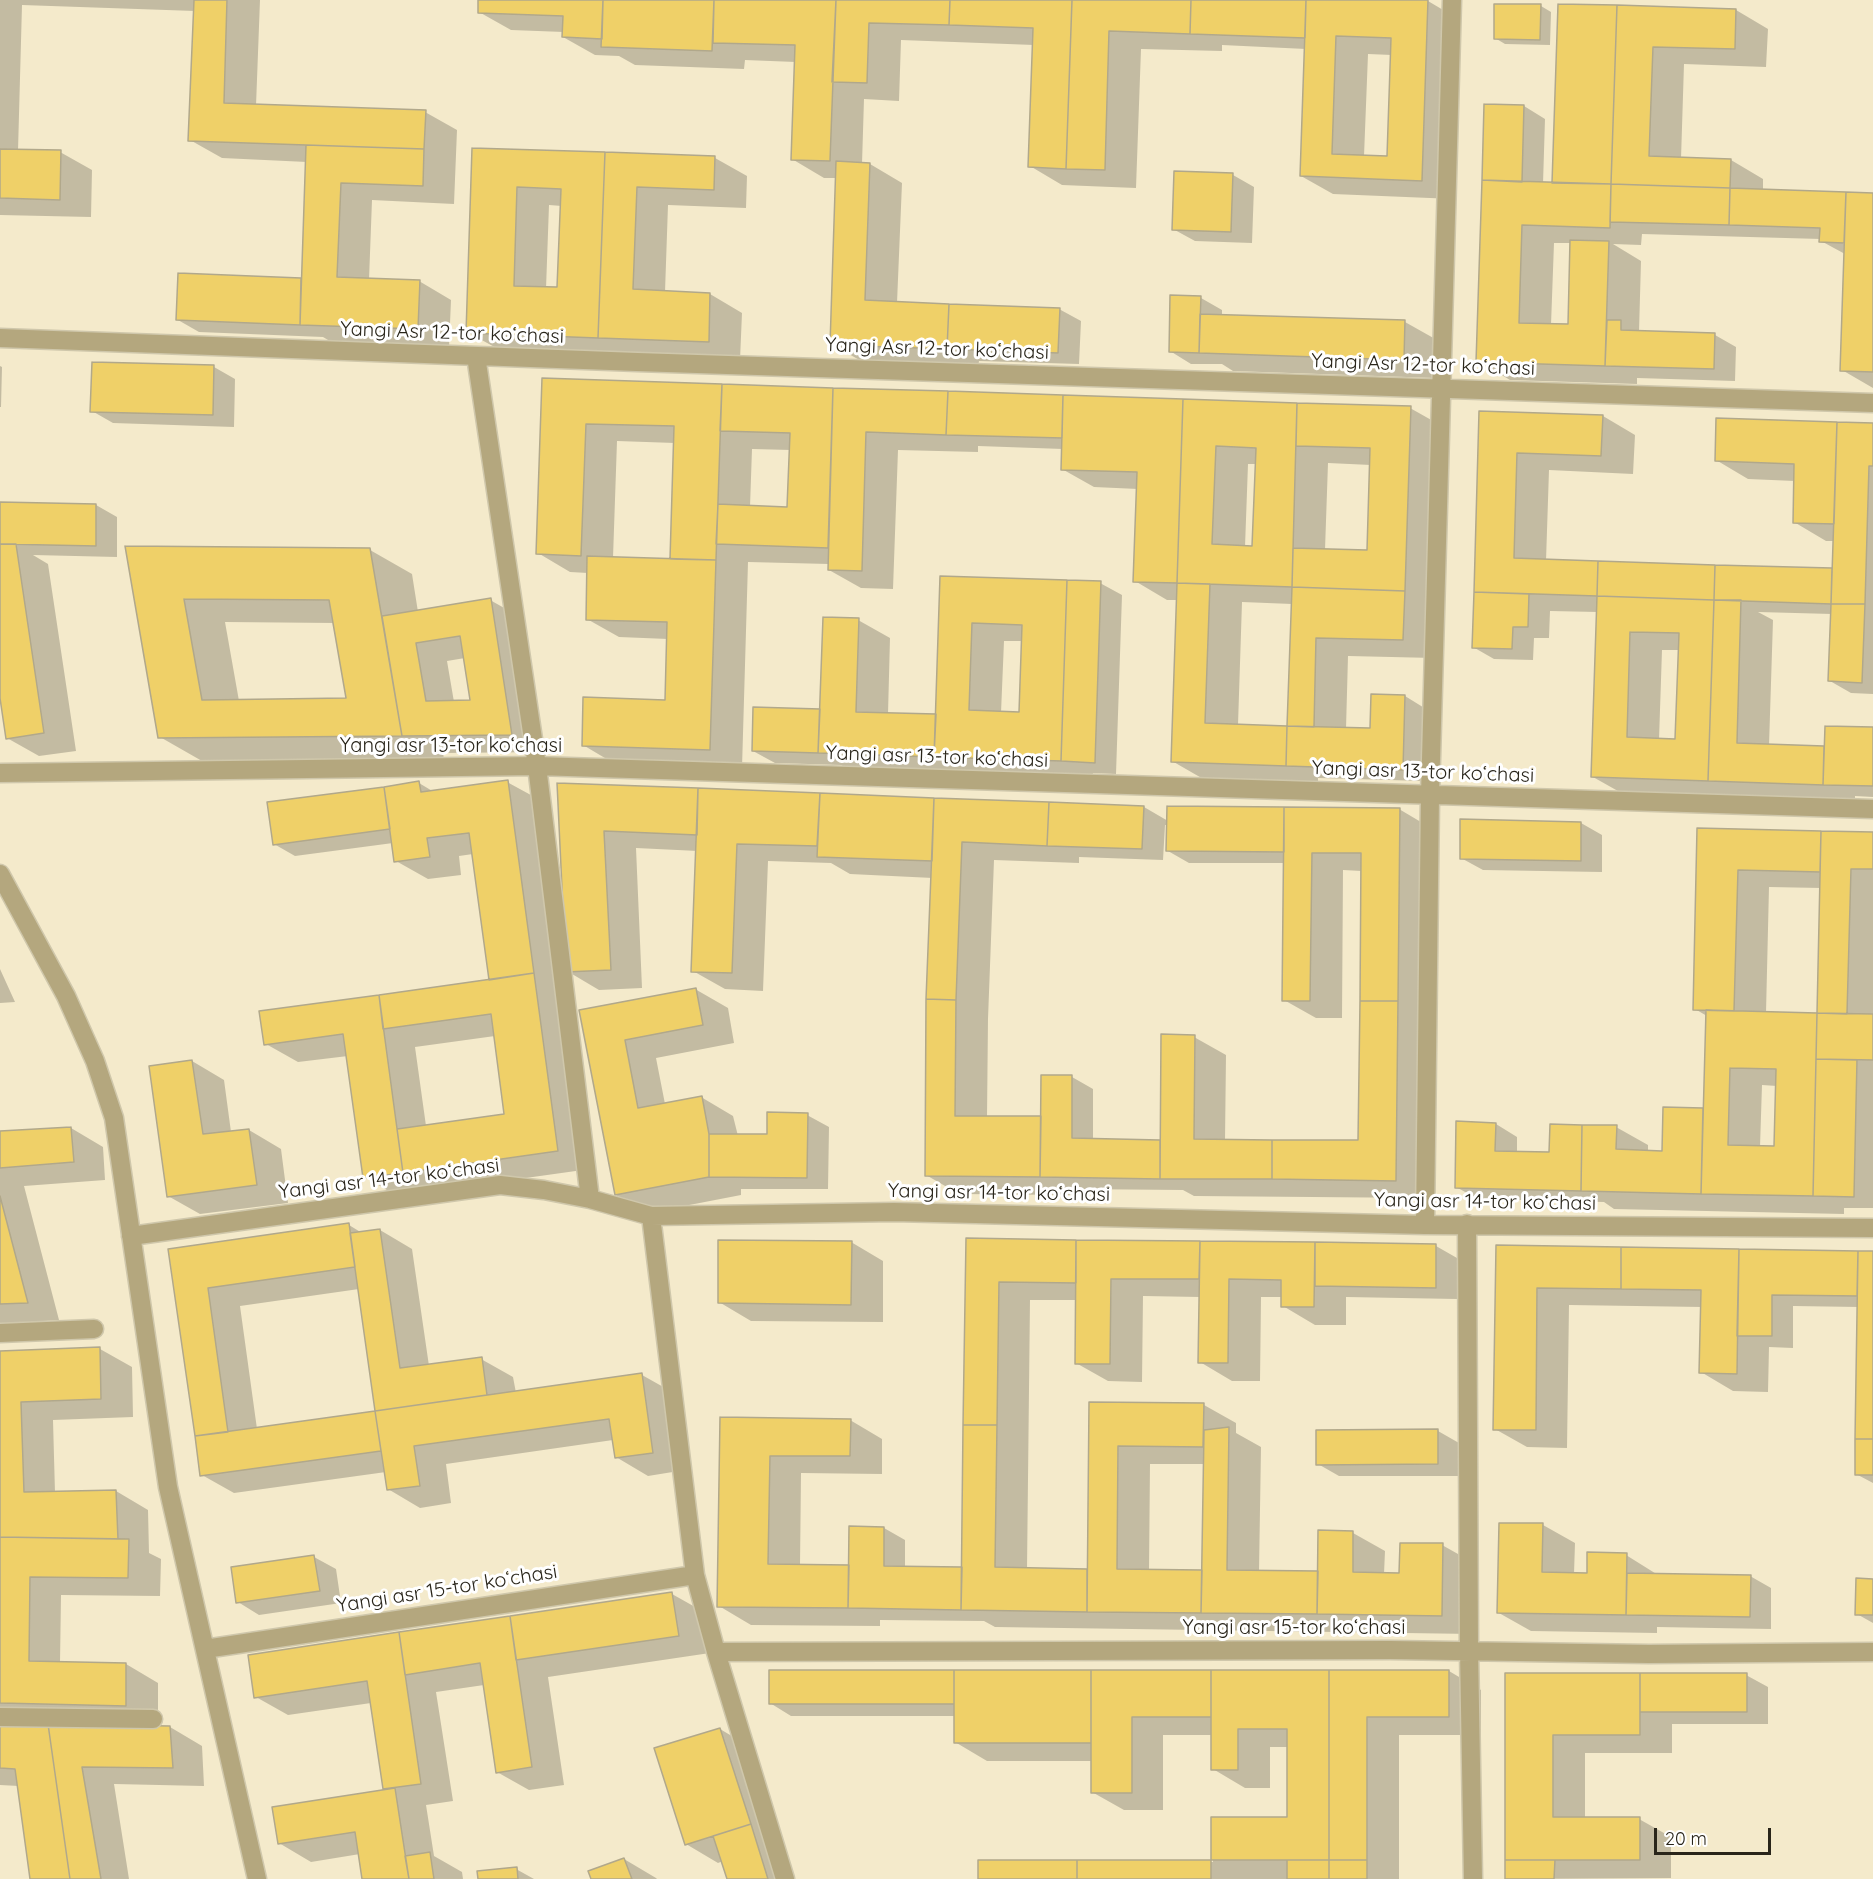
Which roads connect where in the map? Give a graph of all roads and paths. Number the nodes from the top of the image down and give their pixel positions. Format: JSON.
{"nodes":[{"id":1,"x":1452,"y":0,"type":"edge"},
{"id":2,"x":0,"y":338,"type":"edge"},
{"id":3,"x":476,"y":356,"type":"junction"},
{"id":4,"x":1441,"y":387,"type":"junction"},
{"id":5,"x":1873,"y":403,"type":"edge"},
{"id":6,"x":537,"y":766,"type":"junction"},
{"id":7,"x":0,"y":773,"type":"edge"},
{"id":8,"x":1430,"y":795,"type":"junction"},
{"id":9,"x":1873,"y":809,"type":"edge"},
{"id":10,"x":0,"y":874,"type":"edge"},
{"id":11,"x":590,"y":1199,"type":"junction"},
{"id":12,"x":651,"y":1216,"type":"junction"},
{"id":13,"x":1467,"y":1224,"type":"junction"},
{"id":14,"x":1425,"y":1225,"type":"junction"},
{"id":15,"x":1873,"y":1228,"type":"edge"},
{"id":16,"x":131,"y":1236,"type":"junction"},
{"id":17,"x":94,"y":1329,"type":"dead end"},
{"id":18,"x":0,"y":1333,"type":"edge"},
{"id":19,"x":695,"y":1575,"type":"junction"},
{"id":20,"x":205,"y":1648,"type":"junction"},
{"id":21,"x":1469,"y":1650,"type":"junction"},
{"id":22,"x":716,"y":1652,"type":"junction"},
{"id":23,"x":1873,"y":1652,"type":"edge"},
{"id":24,"x":0,"y":1717,"type":"edge"},
{"id":25,"x":153,"y":1719,"type":"dead end"},
{"id":26,"x":256,"y":1879,"type":"edge"},
{"id":27,"x":785,"y":1879,"type":"edge"},
{"id":28,"x":1473,"y":1879,"type":"edge"}],
"edges":[{"from":1,"to":4,"type":"street"},
{"from":2,"to":3,"type":"street","name":"Yangi Asr 12-tor koʻchasi"},
{"from":3,"to":4,"type":"street","name":"Yangi Asr 12-tor koʻchasi"},
{"from":3,"to":6,"type":"street"},
{"from":4,"to":5,"type":"street","name":"Yangi Asr 12-tor koʻchasi"},
{"from":4,"to":8,"type":"street"},
{"from":6,"to":7,"type":"street","name":"Yangi asr 13-tor koʻchasi"},
{"from":6,"to":8,"type":"street","name":"Yangi asr 13-tor koʻchasi"},
{"from":6,"to":11,"type":"street"},
{"from":8,"to":9,"type":"street","name":"Yangi asr 13-tor koʻchasi"},
{"from":8,"to":14,"type":"street"},
{"from":10,"to":16,"type":"street"},
{"from":11,"to":12,"type":"street","name":"Yangi asr 14-tor koʻchasi"},
{"from":11,"to":16,"type":"street","name":"Yangi asr 14-tor koʻchasi"},
{"from":12,"to":14,"type":"street","name":"Yangi asr 14-tor koʻchasi"},
{"from":12,"to":19,"type":"street"},
{"from":13,"to":14,"type":"street","name":"Yangi asr 14-tor koʻchasi"},
{"from":13,"to":15,"type":"street","name":"Yangi asr 14-tor koʻchasi"},
{"from":13,"to":21,"type":"street"},
{"from":16,"to":20,"type":"street"},
{"from":17,"to":18,"type":"street"},
{"from":19,"to":20,"type":"street","name":"Yangi asr 15-tor koʻchasi"},
{"from":19,"to":22,"type":"street"},
{"from":20,"to":26,"type":"street"},
{"from":21,"to":22,"type":"street","name":"Yangi asr 15-tor koʻchasi"},
{"from":21,"to":23,"type":"street","name":"Yangi asr 15-tor koʻchasi"},
{"from":21,"to":28,"type":"street"},
{"from":22,"to":27,"type":"street"},
{"from":24,"to":25,"type":"street"}]}
